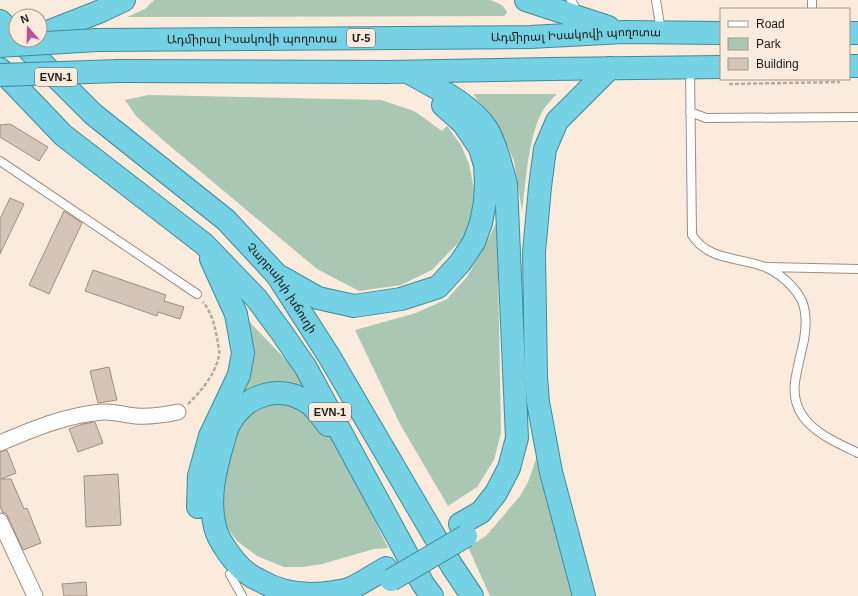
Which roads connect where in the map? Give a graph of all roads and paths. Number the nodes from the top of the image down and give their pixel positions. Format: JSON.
{"nodes":[{"id":1,"x":124,"y":0,"type":"edge"},
{"id":2,"x":526,"y":0,"type":"edge"},
{"id":3,"x":571,"y":0,"type":"edge"},
{"id":4,"x":656,"y":0,"type":"edge"},
{"id":5,"x":581,"y":19,"type":"junction"},
{"id":6,"x":0,"y":21,"type":"edge"},
{"id":7,"x":48,"y":31,"type":"edge"},
{"id":8,"x":8,"y":32,"type":"edge"},
{"id":9,"x":624,"y":32,"type":"junction"},
{"id":10,"x":720,"y":33,"type":"edge"},
{"id":11,"x":661,"y":34,"type":"junction"},
{"id":12,"x":48,"y":41,"type":"edge"},
{"id":13,"x":22,"y":48,"type":"edge"},
{"id":14,"x":690,"y":67,"type":"junction"},
{"id":15,"x":610,"y":68,"type":"junction"},
{"id":16,"x":0,"y":69,"type":"edge"},
{"id":17,"x":386,"y":72,"type":"junction"},
{"id":18,"x":408,"y":72,"type":"junction"},
{"id":19,"x":720,"y":75,"type":"edge"},
{"id":20,"x":0,"y":76,"type":"edge"},
{"id":21,"x":690,"y":112,"type":"junction"},
{"id":22,"x":858,"y":117,"type":"edge"},
{"id":23,"x":0,"y":161,"type":"edge"},
{"id":24,"x":204,"y":244,"type":"junction"},
{"id":25,"x":764,"y":266,"type":"junction"},
{"id":26,"x":858,"y":269,"type":"edge"},
{"id":27,"x":277,"y":275,"type":"junction"},
{"id":28,"x":197,"y":294,"type":"joint"},
{"id":29,"x":538,"y":402,"type":"junction"},
{"id":30,"x":178,"y":412,"type":"joint"},
{"id":31,"x":0,"y":443,"type":"edge"},
{"id":32,"x":858,"y":453,"type":"edge"},
{"id":33,"x":354,"y":455,"type":"junction"},
{"id":34,"x":0,"y":521,"type":"edge"},
{"id":35,"x":463,"y":530,"type":"junction"},
{"id":36,"x":230,"y":574,"type":"junction"},
{"id":37,"x":389,"y":574,"type":"junction"},
{"id":38,"x":35,"y":596,"type":"edge"},
{"id":39,"x":242,"y":596,"type":"edge"},
{"id":40,"x":264,"y":596,"type":"edge"},
{"id":41,"x":358,"y":596,"type":"edge"},
{"id":42,"x":432,"y":596,"type":"edge"},
{"id":43,"x":472,"y":596,"type":"edge"},
{"id":44,"x":584,"y":596,"type":"edge"}],
"edges":[{"from":1,"to":7,"type":"highway"},
{"from":2,"to":5,"type":"highway"},
{"from":3,"to":5,"type":"lane"},
{"from":4,"to":11,"type":"lane"},
{"from":5,"to":9,"type":"highway"},
{"from":6,"to":8,"type":"highway","name":"Չարբախի խճուղի","number":"EVN-1"},
{"from":9,"to":11,"type":"highway","name":"Ադմիրալ Իսակովի պողոտա","number":"Մ-5"},
{"from":9,"to":12,"type":"highway","name":"Ադմիրալ Իսակովի պողոտա","number":"Մ-5","bridge":true},
{"from":10,"to":11,"type":"highway","name":"Ադմիրալ Իսակովի պողոտա","number":"Մ-5"},
{"from":13,"to":27,"type":"highway","name":"Չարբախի խճուղի","number":"EVN-1"},
{"from":14,"to":15,"type":"highway"},
{"from":14,"to":19,"type":"highway"},
{"from":14,"to":21,"type":"lane"},
{"from":15,"to":18,"type":"highway"},
{"from":15,"to":29,"type":"highway"},
{"from":16,"to":24,"type":"highway","number":"EVN-1"},
{"from":17,"to":18,"type":"highway"},
{"from":17,"to":20,"type":"highway","bridge":true},
{"from":17,"to":27,"type":"highway"},
{"from":18,"to":35,"type":"highway"},
{"from":21,"to":22,"type":"lane"},
{"from":21,"to":25,"type":"lane"},
{"from":23,"to":28,"type":"lane"},
{"from":24,"to":33,"type":"highway","number":"EVN-1"},
{"from":24,"to":36,"type":"highway"},
{"from":25,"to":26,"type":"lane"},
{"from":25,"to":32,"type":"lane"},
{"from":27,"to":43,"type":"highway","name":"Չարբախի խճուղի","number":"EVN-1"},
{"from":28,"to":30,"type":"path"},
{"from":29,"to":35,"type":"highway"},
{"from":29,"to":44,"type":"highway"},
{"from":30,"to":31,"type":"street"},
{"from":33,"to":37,"type":"highway"},
{"from":33,"to":42,"type":"highway","number":"EVN-1"},
{"from":34,"to":38,"type":"street"},
{"from":35,"to":37,"type":"highway","bridge":true},
{"from":36,"to":39,"type":"lane"},
{"from":36,"to":40,"type":"highway"},
{"from":37,"to":41,"type":"highway"}]}
